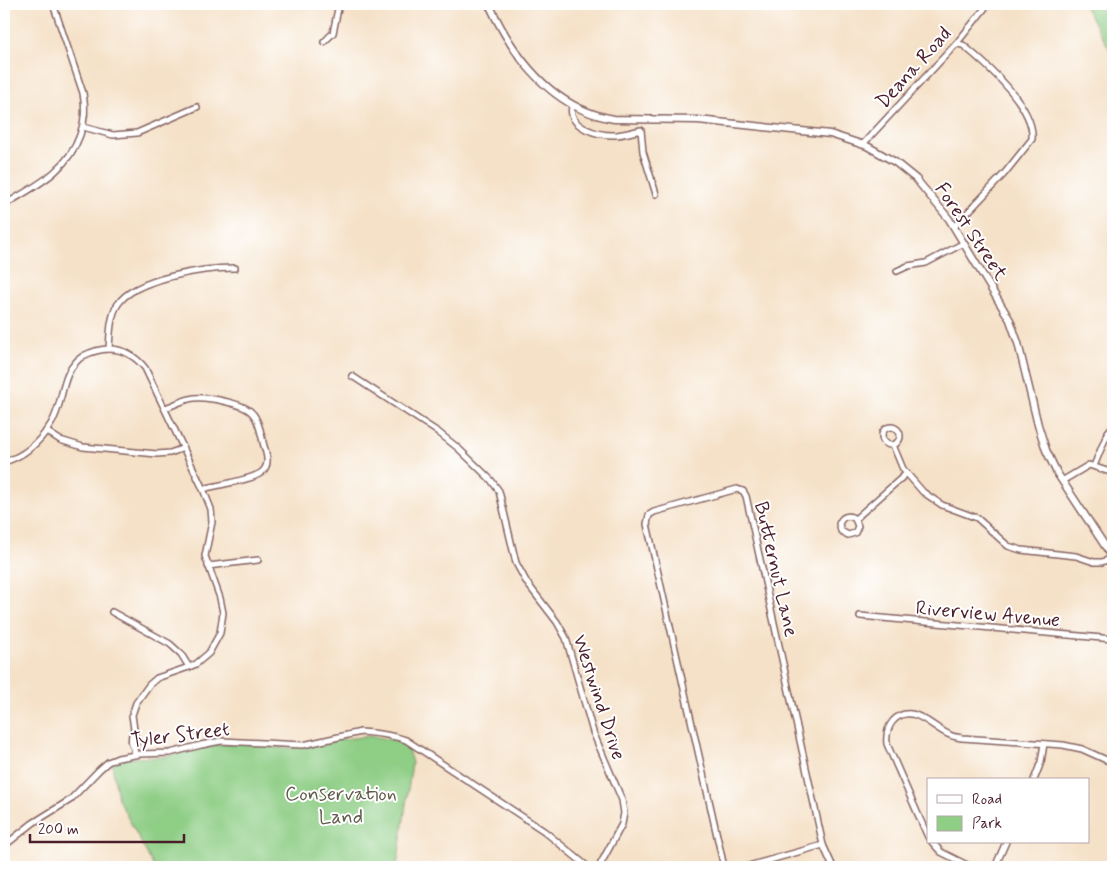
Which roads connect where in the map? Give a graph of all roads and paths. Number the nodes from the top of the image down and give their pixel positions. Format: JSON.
{"nodes":[{"id":1,"x":53,"y":4,"type":"edge"},
{"id":2,"x":339,"y":4,"type":"edge"},
{"id":3,"x":489,"y":4,"type":"edge"},
{"id":4,"x":985,"y":8,"type":"dead end"},
{"id":5,"x":324,"y":42,"type":"dead end"},
{"id":6,"x":956,"y":44,"type":"junction"},
{"id":7,"x":572,"y":106,"type":"junction"},
{"id":8,"x":197,"y":108,"type":"dead end"},
{"id":9,"x":639,"y":121,"type":"junction"},
{"id":10,"x":82,"y":127,"type":"junction"},
{"id":11,"x":641,"y":130,"type":"junction"},
{"id":12,"x":863,"y":144,"type":"junction"},
{"id":13,"x":656,"y":194,"type":"dead end"},
{"id":14,"x":4,"y":205,"type":"edge"},
{"id":15,"x":954,"y":227,"type":"junction"},
{"id":16,"x":964,"y":243,"type":"junction"},
{"id":17,"x":235,"y":268,"type":"dead end"},
{"id":18,"x":896,"y":271,"type":"dead end"},
{"id":19,"x":109,"y":349,"type":"junction"},
{"id":20,"x":352,"y":376,"type":"dead end"},
{"id":21,"x":165,"y":408,"type":"junction"},
{"id":22,"x":1113,"y":426,"type":"edge"},
{"id":23,"x":46,"y":431,"type":"junction"},
{"id":24,"x":892,"y":445,"type":"dead end"},
{"id":25,"x":184,"y":448,"type":"junction"},
{"id":26,"x":4,"y":462,"type":"edge"},
{"id":27,"x":1094,"y":466,"type":"junction"},
{"id":28,"x":1113,"y":473,"type":"edge"},
{"id":29,"x":906,"y":474,"type":"junction"},
{"id":30,"x":1062,"y":480,"type":"junction"},
{"id":31,"x":203,"y":489,"type":"junction"},
{"id":32,"x":855,"y":519,"type":"dead end"},
{"id":33,"x":1113,"y":558,"type":"edge"},
{"id":34,"x":258,"y":560,"type":"dead end"},
{"id":35,"x":208,"y":566,"type":"junction"},
{"id":36,"x":112,"y":612,"type":"dead end"},
{"id":37,"x":860,"y":616,"type":"dead end"},
{"id":38,"x":1113,"y":639,"type":"edge"},
{"id":39,"x":188,"y":667,"type":"junction"},
{"id":40,"x":1044,"y":744,"type":"junction"},
{"id":41,"x":135,"y":754,"type":"junction"},
{"id":42,"x":1113,"y":763,"type":"edge"},
{"id":43,"x":1035,"y":778,"type":"edge"},
{"id":44,"x":927,"y":835,"type":"edge"},
{"id":45,"x":934,"y":844,"type":"edge"},
{"id":46,"x":1005,"y":844,"type":"edge"},
{"id":47,"x":823,"y":845,"type":"junction"},
{"id":48,"x":4,"y":846,"type":"edge"},
{"id":49,"x":1113,"y":859,"type":"edge"},
{"id":50,"x":588,"y":867,"type":"edge"},
{"id":51,"x":599,"y":867,"type":"edge"},
{"id":52,"x":724,"y":867,"type":"edge"},
{"id":53,"x":745,"y":867,"type":"edge"},
{"id":54,"x":833,"y":867,"type":"edge"},
{"id":55,"x":971,"y":867,"type":"edge"},
{"id":56,"x":995,"y":867,"type":"edge"},
{"id":57,"x":1109,"y":867,"type":"edge"}],
"edges":[{"from":1,"to":10,"type":"street"},
{"from":2,"to":5,"type":"street"},
{"from":3,"to":7,"type":"street","name":"Forest Street"},
{"from":4,"to":6,"type":"street","name":"Deana Road"},
{"from":6,"to":12,"type":"street","name":"Deana Road"},
{"from":6,"to":15,"type":"street"},
{"from":7,"to":9,"type":"street","name":"Forest Street"},
{"from":7,"to":11,"type":"street"},
{"from":8,"to":10,"type":"street"},
{"from":9,"to":11,"type":"street"},
{"from":9,"to":12,"type":"street","name":"Forest Street"},
{"from":10,"to":14,"type":"street"},
{"from":11,"to":13,"type":"street"},
{"from":12,"to":15,"type":"street","name":"Forest Street"},
{"from":15,"to":16,"type":"street","name":"Forest Street"},
{"from":16,"to":18,"type":"street"},
{"from":16,"to":30,"type":"street","name":"Forest Street"},
{"from":17,"to":19,"type":"street"},
{"from":19,"to":21,"type":"street"},
{"from":19,"to":23,"type":"street"},
{"from":20,"to":51,"type":"street","name":"Westwind Drive"},
{"from":21,"to":25,"type":"street"},
{"from":21,"to":31,"type":"street"},
{"from":22,"to":27,"type":"street"},
{"from":23,"to":25,"type":"street"},
{"from":23,"to":26,"type":"street"},
{"from":24,"to":29,"type":"street"},
{"from":25,"to":31,"type":"street"},
{"from":27,"to":28,"type":"street"},
{"from":27,"to":30,"type":"street"},
{"from":29,"to":32,"type":"street"},
{"from":29,"to":33,"type":"street"},
{"from":30,"to":33,"type":"street","name":"Forest Street"},
{"from":31,"to":35,"type":"street"},
{"from":34,"to":35,"type":"street"},
{"from":35,"to":39,"type":"street"},
{"from":36,"to":39,"type":"street"},
{"from":37,"to":38,"type":"street","name":"Riverview Avenue"},
{"from":39,"to":41,"type":"street"},
{"from":40,"to":42,"type":"street"},
{"from":40,"to":43,"type":"street"},
{"from":40,"to":44,"type":"street"},
{"from":41,"to":48,"type":"street","name":"Tyler Street"},
{"from":41,"to":50,"type":"street","name":"Tyler Street"},
{"from":45,"to":55,"type":"street"},
{"from":46,"to":56,"type":"street"},
{"from":47,"to":52,"type":"street","name":"Butternut Lane"},
{"from":47,"to":53,"type":"street"},
{"from":47,"to":54,"type":"street","name":"Butternut Lane"},
{"from":49,"to":57,"type":"street"}]}
